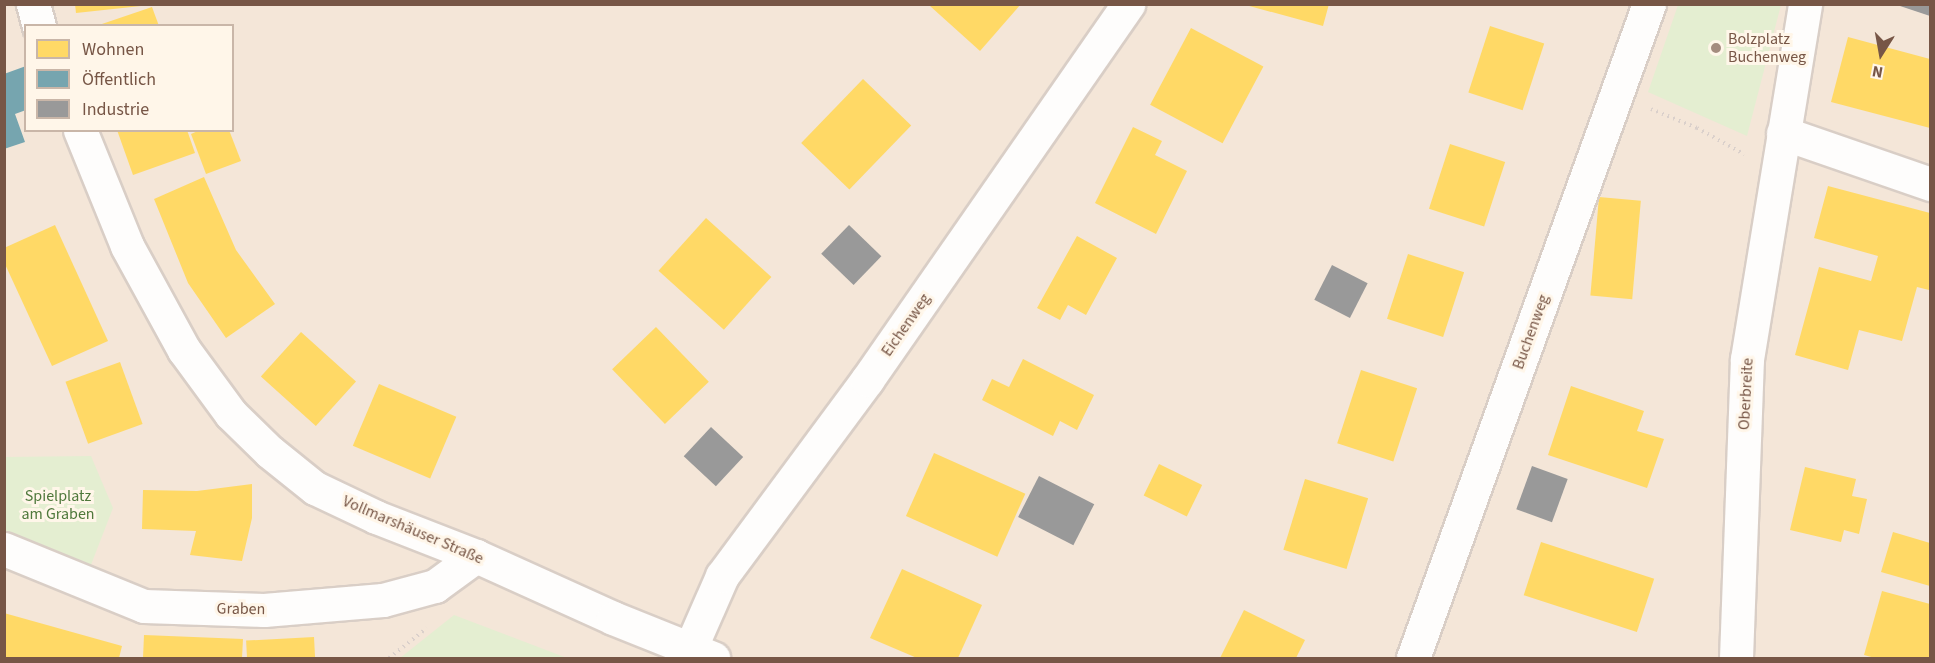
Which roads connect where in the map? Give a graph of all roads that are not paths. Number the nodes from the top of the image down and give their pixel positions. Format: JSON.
{"nodes":[{"id":1,"x":33,"y":4,"type":"edge"},
{"id":2,"x":1128,"y":4,"type":"edge"},
{"id":3,"x":1649,"y":4,"type":"edge"},
{"id":4,"x":1805,"y":4,"type":"edge"},
{"id":5,"x":38,"y":24,"type":"edge"},
{"id":6,"x":81,"y":132,"type":"edge"},
{"id":7,"x":1783,"y":133,"type":"junction"},
{"id":8,"x":1930,"y":184,"type":"edge"},
{"id":9,"x":4,"y":549,"type":"edge"},
{"id":10,"x":476,"y":556,"type":"junction"},
{"id":11,"x":701,"y":654,"type":"edge"},
{"id":12,"x":1413,"y":658,"type":"edge"},
{"id":13,"x":1736,"y":658,"type":"edge"}],
"edges":[{"from":1,"to":5,"type":"street"},
{"from":2,"to":11,"type":"street","name":"Eichenweg"},
{"from":3,"to":12,"type":"street","name":"Buchenweg"},
{"from":4,"to":7,"type":"street","name":"Oberbreite"},
{"from":6,"to":10,"type":"street","name":"Vollmarshäuser Straße"},
{"from":7,"to":8,"type":"street"},
{"from":7,"to":13,"type":"street","name":"Oberbreite"},
{"from":9,"to":10,"type":"street","name":"Graben"},
{"from":10,"to":11,"type":"street","name":"Vollmarshäuser Straße"}]}
